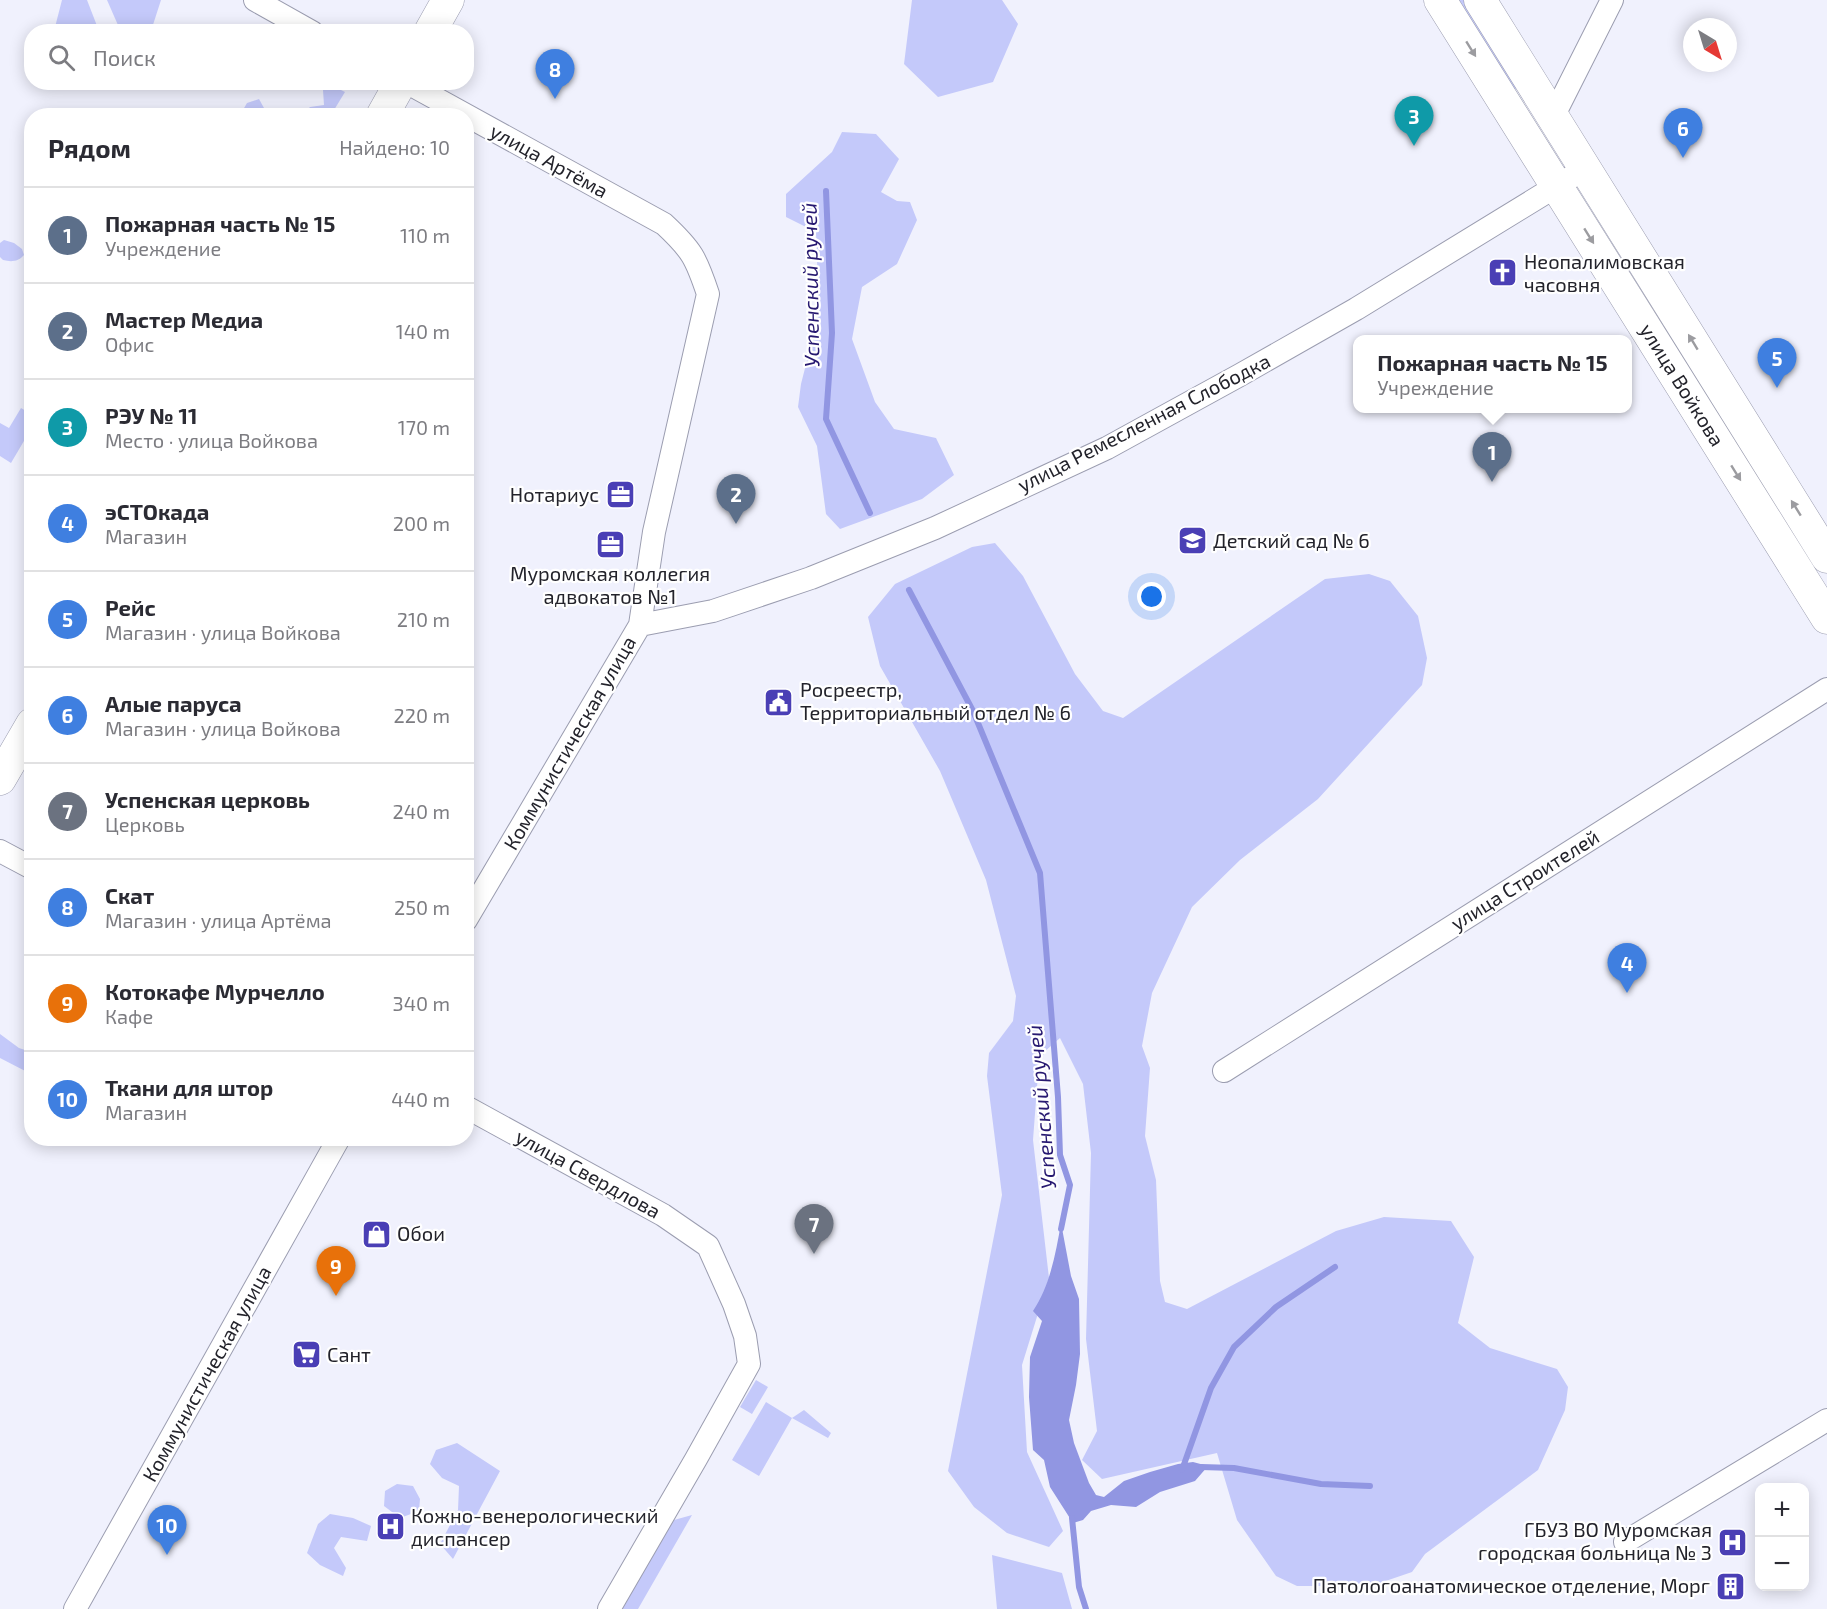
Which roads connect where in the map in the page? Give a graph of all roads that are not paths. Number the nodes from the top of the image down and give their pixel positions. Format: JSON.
{"nodes":[{"id":1,"x":255,"y":0,"type":"edge"},
{"id":2,"x":448,"y":0,"type":"edge"},
{"id":3,"x":1440,"y":0,"type":"edge"},
{"id":4,"x":1480,"y":0,"type":"edge"},
{"id":5,"x":1612,"y":0,"type":"edge"},
{"id":6,"x":298,"y":24,"type":"edge"},
{"id":7,"x":434,"y":24,"type":"edge"},
{"id":8,"x":397,"y":90,"type":"edge"},
{"id":9,"x":421,"y":90,"type":"edge"},
{"id":10,"x":386,"y":108,"type":"edge"},
{"id":11,"x":453,"y":108,"type":"edge"},
{"id":12,"x":1553,"y":117,"type":"junction"},
{"id":13,"x":474,"y":119,"type":"edge"},
{"id":14,"x":1586,"y":168,"type":"junction"},
{"id":15,"x":1558,"y":187,"type":"junction"},
{"id":16,"x":686,"y":245,"type":"joint"},
{"id":17,"x":1827,"y":557,"type":"edge"},
{"id":18,"x":1827,"y":618,"type":"edge"},
{"id":19,"x":640,"y":625,"type":"junction"},
{"id":20,"x":1827,"y":689,"type":"edge"},
{"id":21,"x":24,"y":738,"type":"edge"},
{"id":22,"x":0,"y":779,"type":"edge"},
{"id":23,"x":0,"y":851,"type":"edge"},
{"id":24,"x":24,"y":864,"type":"edge"},
{"id":25,"x":474,"y":906,"type":"edge"},
{"id":26,"x":1224,"y":1071,"type":"dead end"},
{"id":27,"x":474,"y":1111,"type":"edge"},
{"id":28,"x":335,"y":1146,"type":"edge"},
{"id":29,"x":1827,"y":1420,"type":"edge"},
{"id":30,"x":1625,"y":1542,"type":"dead end"},
{"id":31,"x":75,"y":1609,"type":"edge"},
{"id":32,"x":609,"y":1609,"type":"edge"}],
"edges":[{"from":1,"to":6,"type":"street"},
{"from":2,"to":7,"type":"main road"},
{"from":3,"to":15,"type":"main road","name":"улица Войкова","one_way":true},
{"from":4,"to":12,"type":"main road","name":"улица Войкова"},
{"from":5,"to":12,"type":"street"},
{"from":8,"to":10,"type":"main road"},
{"from":9,"to":11,"type":"street","name":"улица Артёма"},
{"from":12,"to":14,"type":"main road","name":"улица Войкова"},
{"from":13,"to":16,"type":"street","name":"улица Артёма"},
{"from":14,"to":15,"type":"street","name":"улица Ремесленная Слободка"},
{"from":17,"to":14,"type":"main road","name":"улица Войкова","one_way":true},
{"from":15,"to":18,"type":"main road","name":"улица Войкова","one_way":true},
{"from":15,"to":19,"type":"street","name":"улица Ремесленная Слободка"},
{"from":16,"to":19,"type":"street","name":"Коммунистическая улица"},
{"from":19,"to":25,"type":"street","name":"Коммунистическая улица"},
{"from":20,"to":26,"type":"street","name":"улица Строителей"},
{"from":21,"to":22,"type":"main road"},
{"from":23,"to":24,"type":"street"},
{"from":27,"to":32,"type":"street","name":"улица Свердлова"},
{"from":28,"to":31,"type":"street","name":"Коммунистическая улица"},
{"from":29,"to":30,"type":"street"}]}
